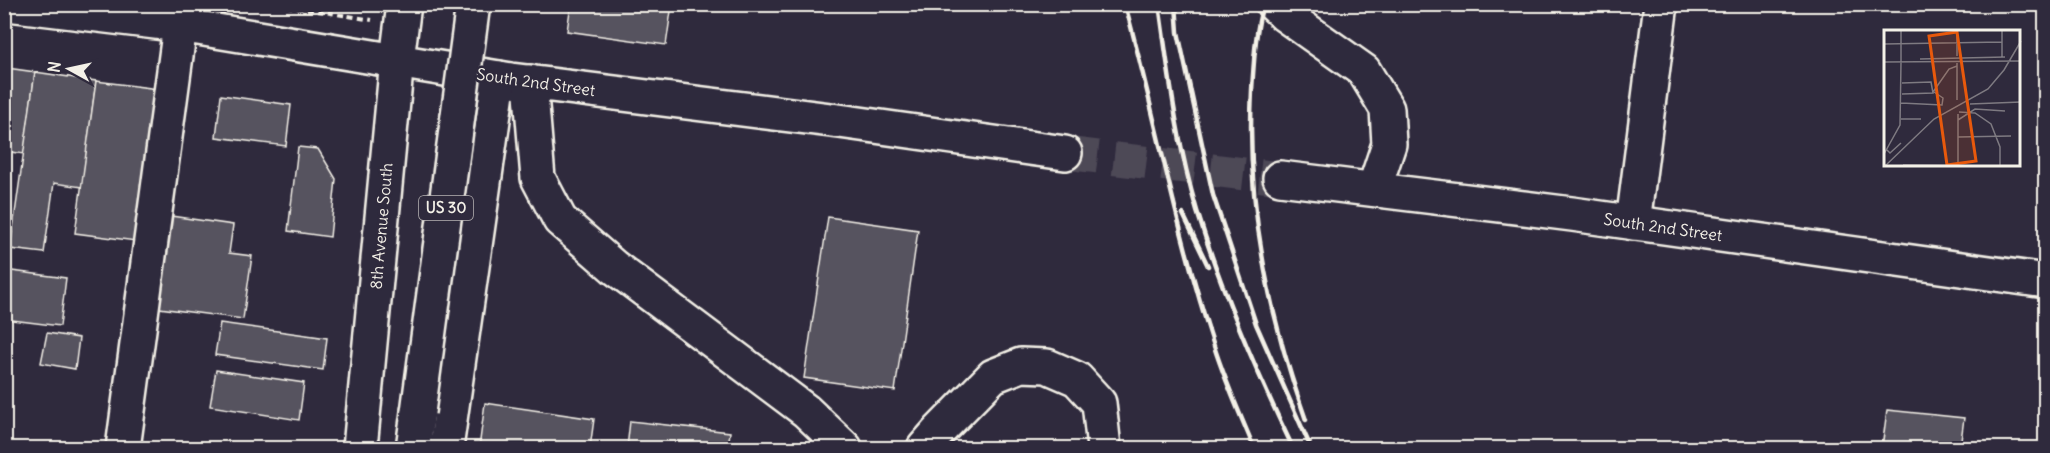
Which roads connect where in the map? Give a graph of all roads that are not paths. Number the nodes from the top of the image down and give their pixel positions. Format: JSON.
{"nodes":[{"id":1,"x":8,"y":4,"type":"edge"},
{"id":2,"x":404,"y":4,"type":"edge"},
{"id":3,"x":473,"y":4,"type":"edge"},
{"id":4,"x":1274,"y":4,"type":"edge"},
{"id":5,"x":1661,"y":4,"type":"edge"},
{"id":6,"x":181,"y":15,"type":"edge"},
{"id":7,"x":397,"y":60,"type":"junction"},
{"id":8,"x":499,"y":78,"type":"junction"},
{"id":9,"x":530,"y":82,"type":"junction"},
{"id":10,"x":1065,"y":153,"type":"tunnel mouth"},
{"id":11,"x":1280,"y":178,"type":"tunnel mouth"},
{"id":12,"x":1374,"y":189,"type":"junction"},
{"id":13,"x":1633,"y":223,"type":"junction"},
{"id":14,"x":2046,"y":281,"type":"edge"},
{"id":15,"x":123,"y":448,"type":"edge"},
{"id":16,"x":360,"y":448,"type":"edge"},
{"id":17,"x":413,"y":448,"type":"edge"},
{"id":18,"x":446,"y":448,"type":"edge"},
{"id":19,"x":845,"y":448,"type":"edge"},
{"id":20,"x":924,"y":448,"type":"edge"},
{"id":21,"x":1104,"y":448,"type":"edge"}],
"edges":[{"from":1,"to":6,"type":"main road","name":"South 2nd Street"},
{"from":2,"to":7,"type":"main road","name":"8th Avenue South"},
{"from":3,"to":17,"type":"main road","number":"US 30","bridge":true},
{"from":4,"to":12,"type":"main road"},
{"from":5,"to":13,"type":"main road"},
{"from":6,"to":7,"type":"main road","name":"South 2nd Street"},
{"from":6,"to":15,"type":"main road"},
{"from":7,"to":8,"type":"main road","name":"South 2nd Street"},
{"from":7,"to":16,"type":"main road","name":"8th Avenue South"},
{"from":8,"to":9,"type":"main road","name":"South 2nd Street"},
{"from":8,"to":18,"type":"main road"},
{"from":9,"to":10,"type":"main road","name":"South 2nd Street"},
{"from":9,"to":19,"type":"main road"},
{"from":11,"to":12,"type":"main road","name":"South 2nd Street"},
{"from":12,"to":13,"type":"main road","name":"South 2nd Street"},
{"from":13,"to":14,"type":"main road","name":"South 2nd Street"},
{"from":20,"to":21,"type":"main road"}]}
